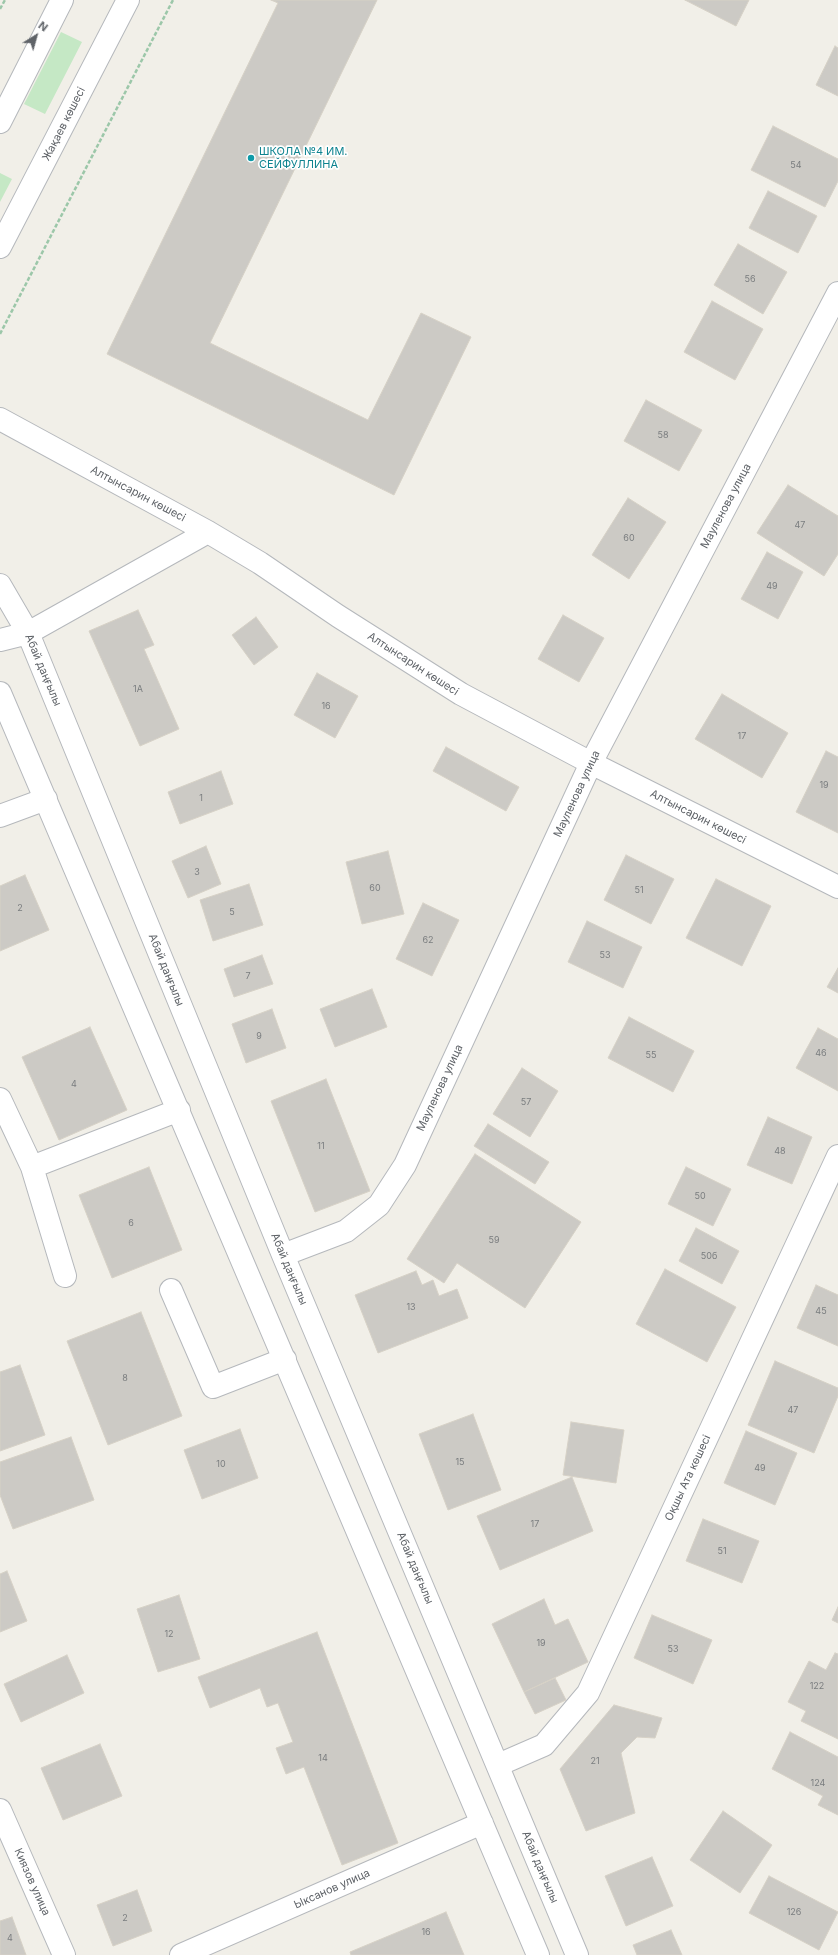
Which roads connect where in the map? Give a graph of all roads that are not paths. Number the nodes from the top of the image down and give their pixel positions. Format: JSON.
{"nodes":[{"id":1,"x":62,"y":0,"type":"edge"},
{"id":2,"x":128,"y":0,"type":"edge"},
{"id":3,"x":0,"y":122,"type":"edge"},
{"id":4,"x":0,"y":247,"type":"edge"},
{"id":5,"x":838,"y":293,"type":"edge"},
{"id":6,"x":0,"y":419,"type":"edge"},
{"id":7,"x":208,"y":532,"type":"junction"},
{"id":8,"x":0,"y":585,"type":"edge"},
{"id":9,"x":28,"y":633,"type":"junction"},
{"id":10,"x":0,"y":640,"type":"edge"},
{"id":11,"x":0,"y":693,"type":"edge"},
{"id":12,"x":591,"y":763,"type":"junction"},
{"id":13,"x":46,"y":799,"type":"junction"},
{"id":14,"x":0,"y":816,"type":"edge"},
{"id":15,"x":838,"y":887,"type":"edge"},
{"id":16,"x":0,"y":1099,"type":"edge"},
{"id":17,"x":179,"y":1110,"type":"junction"},
{"id":18,"x":838,"y":1156,"type":"edge"},
{"id":19,"x":32,"y":1167,"type":"junction"},
{"id":20,"x":283,"y":1255,"type":"junction"},
{"id":21,"x":65,"y":1276,"type":"dead end"},
{"id":22,"x":171,"y":1290,"type":"dead end"},
{"id":23,"x":285,"y":1359,"type":"junction"},
{"id":24,"x":498,"y":1765,"type":"junction"},
{"id":25,"x":0,"y":1810,"type":"edge"},
{"id":26,"x":482,"y":1823,"type":"junction"},
{"id":27,"x":64,"y":1955,"type":"edge"},
{"id":28,"x":181,"y":1955,"type":"edge"},
{"id":29,"x":538,"y":1955,"type":"edge"},
{"id":30,"x":577,"y":1955,"type":"edge"}],
"edges":[{"from":1,"to":3,"type":"street"},
{"from":2,"to":4,"type":"street","name":"Жақаев көшесі"},
{"from":5,"to":12,"type":"street","name":"Мауленова улица"},
{"from":6,"to":7,"type":"street","name":"Алтынсарин көшесі"},
{"from":7,"to":9,"type":"street"},
{"from":7,"to":12,"type":"street","name":"Алтынсарин көшесі"},
{"from":8,"to":9,"type":"street","name":"Абай даңғылы"},
{"from":9,"to":10,"type":"street"},
{"from":9,"to":20,"type":"street","name":"Абай даңғылы"},
{"from":11,"to":13,"type":"street"},
{"from":12,"to":15,"type":"street","name":"Алтынсарин көшесі"},
{"from":12,"to":20,"type":"street","name":"Мауленова улица"},
{"from":13,"to":14,"type":"street"},
{"from":13,"to":17,"type":"street"},
{"from":16,"to":19,"type":"street"},
{"from":17,"to":19,"type":"street"},
{"from":17,"to":23,"type":"street"},
{"from":18,"to":24,"type":"street","name":"Оқшы Ата көшесі"},
{"from":19,"to":21,"type":"street"},
{"from":20,"to":24,"type":"street","name":"Абай даңғылы"},
{"from":22,"to":23,"type":"street"},
{"from":23,"to":26,"type":"street"},
{"from":24,"to":30,"type":"street","name":"Абай даңғылы"},
{"from":25,"to":27,"type":"street","name":"Киязов улица"},
{"from":26,"to":28,"type":"street","name":"Ыксанов улица"},
{"from":26,"to":29,"type":"street"}]}
